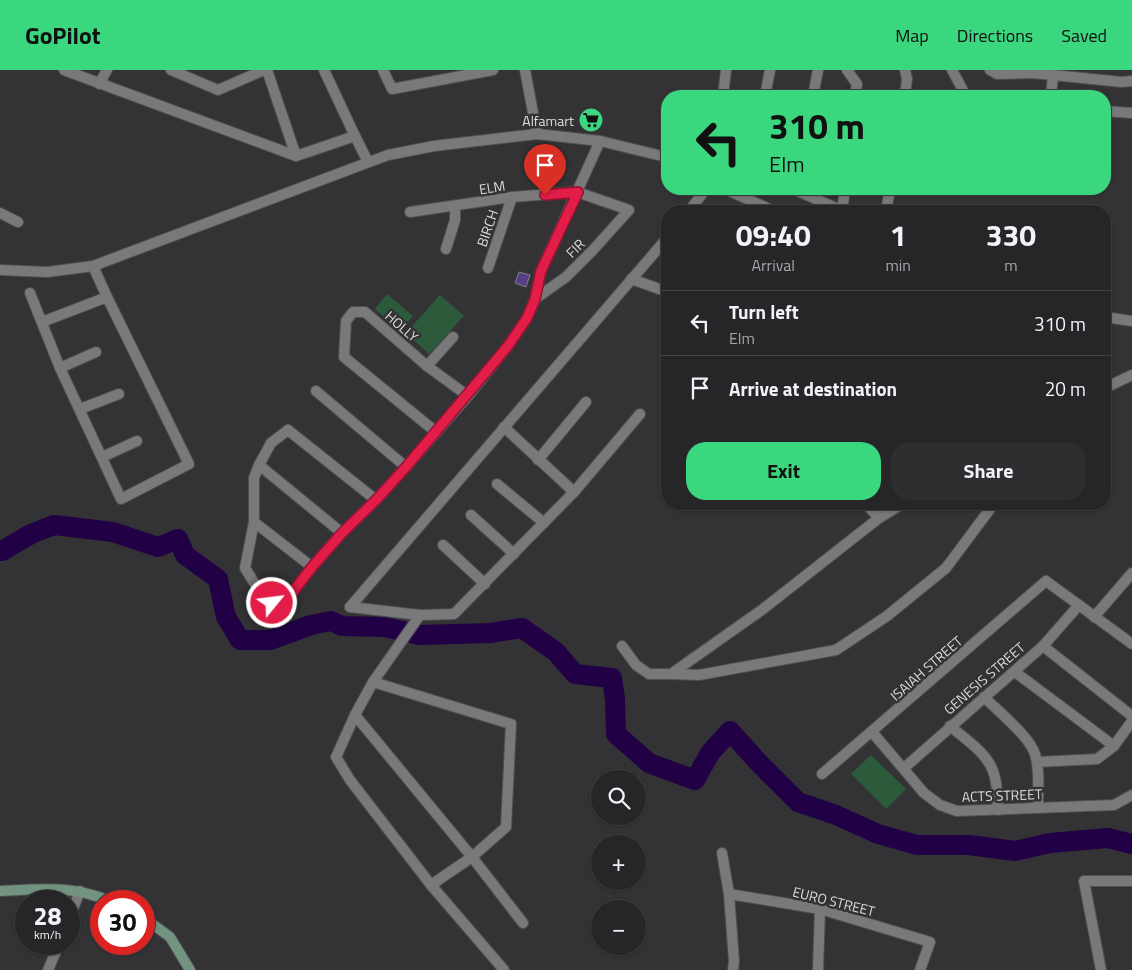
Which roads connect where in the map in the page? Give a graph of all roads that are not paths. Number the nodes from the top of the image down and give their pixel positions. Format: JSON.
{"nodes":[{"id":1,"x":64,"y":70,"type":"edge"},
{"id":2,"x":107,"y":70,"type":"edge"},
{"id":3,"x":171,"y":70,"type":"edge"},
{"id":4,"x":265,"y":70,"type":"edge"},
{"id":5,"x":324,"y":70,"type":"edge"},
{"id":6,"x":383,"y":70,"type":"edge"},
{"id":7,"x":493,"y":70,"type":"edge"},
{"id":8,"x":525,"y":70,"type":"edge"},
{"id":9,"x":726,"y":70,"type":"edge"},
{"id":10,"x":770,"y":70,"type":"edge"},
{"id":11,"x":818,"y":70,"type":"edge"},
{"id":12,"x":847,"y":70,"type":"edge"},
{"id":13,"x":905,"y":70,"type":"edge"},
{"id":14,"x":952,"y":70,"type":"edge"},
{"id":15,"x":990,"y":70,"type":"edge"},
{"id":16,"x":1032,"y":71,"type":"edge"},
{"id":17,"x":1053,"y":76,"type":"junction"},
{"id":18,"x":1132,"y":81,"type":"edge"},
{"id":19,"x":100,"y":84,"type":"junction"},
{"id":20,"x":724,"y":90,"type":"edge"},
{"id":21,"x":766,"y":90,"type":"edge"},
{"id":22,"x":814,"y":90,"type":"edge"},
{"id":23,"x":856,"y":90,"type":"edge"},
{"id":24,"x":906,"y":90,"type":"edge"},
{"id":25,"x":963,"y":90,"type":"edge"},
{"id":26,"x":1052,"y":90,"type":"edge"},
{"id":27,"x":1111,"y":111,"type":"edge"},
{"id":28,"x":1132,"y":113,"type":"edge"},
{"id":29,"x":537,"y":134,"type":"junction"},
{"id":30,"x":355,"y":136,"type":"junction"},
{"id":31,"x":600,"y":141,"type":"junction"},
{"id":32,"x":296,"y":156,"type":"junction"},
{"id":33,"x":661,"y":156,"type":"edge"},
{"id":34,"x":368,"y":162,"type":"junction"},
{"id":35,"x":578,"y":192,"type":"junction"},
{"id":36,"x":701,"y":195,"type":"edge"},
{"id":37,"x":738,"y":195,"type":"edge"},
{"id":38,"x":809,"y":195,"type":"edge"},
{"id":39,"x":512,"y":197,"type":"junction"},
{"id":40,"x":694,"y":205,"type":"edge"},
{"id":41,"x":761,"y":205,"type":"edge"},
{"id":42,"x":829,"y":205,"type":"edge"},
{"id":43,"x":455,"y":206,"type":"junction"},
{"id":44,"x":410,"y":212,"type":"dead end"},
{"id":45,"x":0,"y":213,"type":"edge"},
{"id":46,"x":18,"y":222,"type":"dead end"},
{"id":47,"x":661,"y":246,"type":"edge"},
{"id":48,"x":446,"y":249,"type":"dead end"},
{"id":49,"x":93,"y":266,"type":"junction"},
{"id":50,"x":488,"y":268,"type":"dead end"},
{"id":51,"x":0,"y":270,"type":"edge"},
{"id":52,"x":630,"y":279,"type":"junction"},
{"id":53,"x":661,"y":290,"type":"edge"},
{"id":54,"x":30,"y":293,"type":"dead end"},
{"id":55,"x":107,"y":297,"type":"junction"},
{"id":56,"x":535,"y":299,"type":"junction"},
{"id":57,"x":1111,"y":318,"type":"edge"},
{"id":58,"x":1132,"y":321,"type":"edge"},
{"id":59,"x":42,"y":322,"type":"junction"},
{"id":60,"x":453,"y":337,"type":"dead end"},
{"id":61,"x":96,"y":352,"type":"dead end"},
{"id":62,"x":427,"y":366,"type":"junction"},
{"id":63,"x":60,"y":368,"type":"junction"},
{"id":64,"x":1132,"y":375,"type":"edge"},
{"id":65,"x":1111,"y":385,"type":"edge"},
{"id":66,"x":316,"y":391,"type":"dead end"},
{"id":67,"x":119,"y":394,"type":"dead end"},
{"id":68,"x":468,"y":396,"type":"junction"},
{"id":69,"x":586,"y":402,"type":"dead end"},
{"id":70,"x":80,"y":410,"type":"junction"},
{"id":71,"x":640,"y":414,"type":"dead end"},
{"id":72,"x":504,"y":427,"type":"junction"},
{"id":73,"x":436,"y":432,"type":"junction"},
{"id":74,"x":137,"y":441,"type":"dead end"},
{"id":75,"x":102,"y":457,"type":"junction"},
{"id":76,"x":538,"y":460,"type":"junction"},
{"id":77,"x":258,"y":465,"type":"junction"},
{"id":78,"x":406,"y":467,"type":"junction"},
{"id":79,"x":497,"y":484,"type":"dead end"},
{"id":80,"x":574,"y":492,"type":"junction"},
{"id":81,"x":376,"y":500,"type":"junction"},
{"id":82,"x":872,"y":510,"type":"edge"},
{"id":83,"x":892,"y":510,"type":"edge"},
{"id":84,"x":990,"y":510,"type":"edge"},
{"id":85,"x":471,"y":515,"type":"dead end"},
{"id":86,"x":879,"y":518,"type":"junction"},
{"id":87,"x":254,"y":522,"type":"junction"},
{"id":88,"x":544,"y":523,"type":"junction"},
{"id":89,"x":342,"y":533,"type":"junction"},
{"id":90,"x":442,"y":545,"type":"dead end"},
{"id":91,"x":514,"y":554,"type":"junction"},
{"id":92,"x":312,"y":567,"type":"junction"},
{"id":93,"x":1132,"y":574,"type":"edge"},
{"id":94,"x":485,"y":584,"type":"junction"},
{"id":95,"x":1079,"y":605,"type":"junction"},
{"id":96,"x":417,"y":618,"type":"junction"},
{"id":97,"x":1094,"y":618,"type":"junction"},
{"id":98,"x":1132,"y":644,"type":"edge"},
{"id":99,"x":622,"y":646,"type":"dead end"},
{"id":100,"x":1043,"y":646,"type":"junction"},
{"id":101,"x":1015,"y":672,"type":"junction"},
{"id":102,"x":671,"y":674,"type":"junction"},
{"id":103,"x":373,"y":682,"type":"junction"},
{"id":104,"x":984,"y":697,"type":"junction"},
{"id":105,"x":355,"y":715,"type":"junction"},
{"id":106,"x":1132,"y":716,"type":"edge"},
{"id":107,"x":1132,"y":721,"type":"edge"},
{"id":108,"x":950,"y":726,"type":"junction"},
{"id":109,"x":872,"y":732,"type":"junction"},
{"id":110,"x":1114,"y":746,"type":"junction"},
{"id":111,"x":1037,"y":762,"type":"junction"},
{"id":112,"x":904,"y":768,"type":"junction"},
{"id":113,"x":822,"y":774,"type":"dead end"},
{"id":114,"x":1132,"y":795,"type":"edge"},
{"id":115,"x":1038,"y":808,"type":"junction"},
{"id":116,"x":998,"y":810,"type":"junction"},
{"id":117,"x":722,"y":853,"type":"dead end"},
{"id":118,"x":472,"y":858,"type":"junction"},
{"id":119,"x":1132,"y":881,"type":"edge"},
{"id":120,"x":431,"y":885,"type":"junction"},
{"id":121,"x":15,"y":890,"type":"edge"},
{"id":122,"x":18,"y":890,"type":"edge"},
{"id":123,"x":71,"y":890,"type":"edge"},
{"id":124,"x":0,"y":891,"type":"edge"},
{"id":125,"x":80,"y":891,"type":"edge"},
{"id":126,"x":90,"y":894,"type":"edge"},
{"id":127,"x":729,"y":894,"type":"junction"},
{"id":128,"x":820,"y":909,"type":"junction"},
{"id":129,"x":523,"y":923,"type":"dead end"},
{"id":130,"x":155,"y":926,"type":"edge"},
{"id":131,"x":54,"y":955,"type":"edge"},
{"id":132,"x":48,"y":970,"type":"edge"},
{"id":133,"x":190,"y":970,"type":"edge"},
{"id":134,"x":504,"y":970,"type":"edge"},
{"id":135,"x":733,"y":970,"type":"edge"},
{"id":136,"x":818,"y":970,"type":"edge"},
{"id":137,"x":920,"y":970,"type":"edge"},
{"id":138,"x":1101,"y":970,"type":"edge"}],
"edges":[{"from":1,"to":19,"type":"street"},
{"from":2,"to":19,"type":"street"},
{"from":3,"to":4,"type":"street"},
{"from":4,"to":32,"type":"street"},
{"from":5,"to":30,"type":"street"},
{"from":6,"to":7,"type":"street"},
{"from":8,"to":29,"type":"street"},
{"from":9,"to":20,"type":"street"},
{"from":10,"to":21,"type":"street"},
{"from":11,"to":22,"type":"street"},
{"from":12,"to":23,"type":"street"},
{"from":13,"to":24,"type":"street"},
{"from":14,"to":25,"type":"street"},
{"from":15,"to":16,"type":"street"},
{"from":16,"to":17,"type":"street"},
{"from":17,"to":18,"type":"street"},
{"from":17,"to":26,"type":"street"},
{"from":19,"to":32,"type":"street"},
{"from":27,"to":28,"type":"street"},
{"from":29,"to":31,"type":"street"},
{"from":29,"to":34,"type":"street"},
{"from":30,"to":32,"type":"street"},
{"from":30,"to":34,"type":"street"},
{"from":31,"to":33,"type":"street"},
{"from":31,"to":35,"type":"street"},
{"from":34,"to":49,"type":"street"},
{"from":35,"to":39,"type":"street","name":"ELM"},
{"from":35,"to":56,"type":"street"},
{"from":35,"to":56,"type":"street","name":"FIR"},
{"from":36,"to":40,"type":"street"},
{"from":37,"to":41,"type":"street"},
{"from":38,"to":42,"type":"street"},
{"from":39,"to":43,"type":"street","name":"ELM"},
{"from":39,"to":50,"type":"street","name":"BIRCH"},
{"from":43,"to":44,"type":"street","name":"ELM"},
{"from":43,"to":48,"type":"street"},
{"from":45,"to":46,"type":"street"},
{"from":47,"to":52,"type":"street"},
{"from":49,"to":51,"type":"street"},
{"from":49,"to":55,"type":"street"},
{"from":52,"to":53,"type":"street"},
{"from":52,"to":72,"type":"street"},
{"from":54,"to":59,"type":"street"},
{"from":55,"to":59,"type":"street"},
{"from":55,"to":75,"type":"street"},
{"from":56,"to":68,"type":"street"},
{"from":57,"to":58,"type":"street"},
{"from":59,"to":63,"type":"street"},
{"from":60,"to":62,"type":"street"},
{"from":61,"to":63,"type":"street"},
{"from":62,"to":68,"type":"street","name":"HOLLY"},
{"from":62,"to":73,"type":"street","name":"HOLLY"},
{"from":63,"to":70,"type":"street"},
{"from":64,"to":65,"type":"street"},
{"from":66,"to":78,"type":"street"},
{"from":67,"to":70,"type":"street"},
{"from":68,"to":73,"type":"street"},
{"from":69,"to":76,"type":"street"},
{"from":70,"to":75,"type":"street"},
{"from":71,"to":80,"type":"street"},
{"from":72,"to":76,"type":"street"},
{"from":72,"to":96,"type":"street"},
{"from":73,"to":78,"type":"street"},
{"from":74,"to":75,"type":"street"},
{"from":76,"to":80,"type":"street"},
{"from":77,"to":81,"type":"street"},
{"from":77,"to":87,"type":"street"},
{"from":77,"to":89,"type":"street"},
{"from":78,"to":81,"type":"street"},
{"from":79,"to":88,"type":"street"},
{"from":80,"to":88,"type":"street"},
{"from":81,"to":89,"type":"street"},
{"from":82,"to":86,"type":"street"},
{"from":83,"to":86,"type":"street"},
{"from":84,"to":102,"type":"street"},
{"from":85,"to":91,"type":"street"},
{"from":86,"to":102,"type":"street"},
{"from":87,"to":92,"type":"street"},
{"from":87,"to":92,"type":"street"},
{"from":88,"to":91,"type":"street"},
{"from":89,"to":92,"type":"street"},
{"from":90,"to":94,"type":"street"},
{"from":91,"to":94,"type":"street"},
{"from":93,"to":97,"type":"street"},
{"from":94,"to":96,"type":"street"},
{"from":95,"to":97,"type":"street"},
{"from":95,"to":100,"type":"street","name":"GENESIS STREET"},
{"from":95,"to":109,"type":"street","name":"ISAIAH STREET"},
{"from":96,"to":103,"type":"street"},
{"from":97,"to":98,"type":"street"},
{"from":99,"to":102,"type":"street"},
{"from":100,"to":101,"type":"street","name":"GENESIS STREET"},
{"from":100,"to":106,"type":"street"},
{"from":101,"to":104,"type":"street","name":"GENESIS STREET"},
{"from":101,"to":110,"type":"street"},
{"from":103,"to":105,"type":"street"},
{"from":103,"to":118,"type":"street"},
{"from":104,"to":108,"type":"street","name":"GENESIS STREET"},
{"from":104,"to":111,"type":"street"},
{"from":105,"to":118,"type":"street"},
{"from":105,"to":120,"type":"street"},
{"from":107,"to":110,"type":"street"},
{"from":108,"to":112,"type":"street","name":"GENESIS STREET"},
{"from":108,"to":116,"type":"street"},
{"from":109,"to":112,"type":"street","name":"ACTS STREET"},
{"from":109,"to":113,"type":"street","name":"ISAIAH STREET"},
{"from":110,"to":111,"type":"street"},
{"from":111,"to":115,"type":"street"},
{"from":112,"to":116,"type":"street","name":"ACTS STREET"},
{"from":114,"to":115,"type":"street","name":"ACTS STREET"},
{"from":115,"to":116,"type":"street","name":"ACTS STREET"},
{"from":117,"to":127,"type":"street"},
{"from":118,"to":120,"type":"street"},
{"from":118,"to":129,"type":"street"},
{"from":119,"to":138,"type":"street"},
{"from":120,"to":134,"type":"street"},
{"from":121,"to":124,"type":"main road"},
{"from":122,"to":123,"type":"main road"},
{"from":125,"to":126,"type":"main road"},
{"from":127,"to":128,"type":"street","name":"EURO STREET"},
{"from":127,"to":135,"type":"street"},
{"from":128,"to":136,"type":"street"},
{"from":128,"to":137,"type":"street","name":"EURO STREET"},
{"from":130,"to":133,"type":"main road"},
{"from":131,"to":132,"type":"street"}]}
